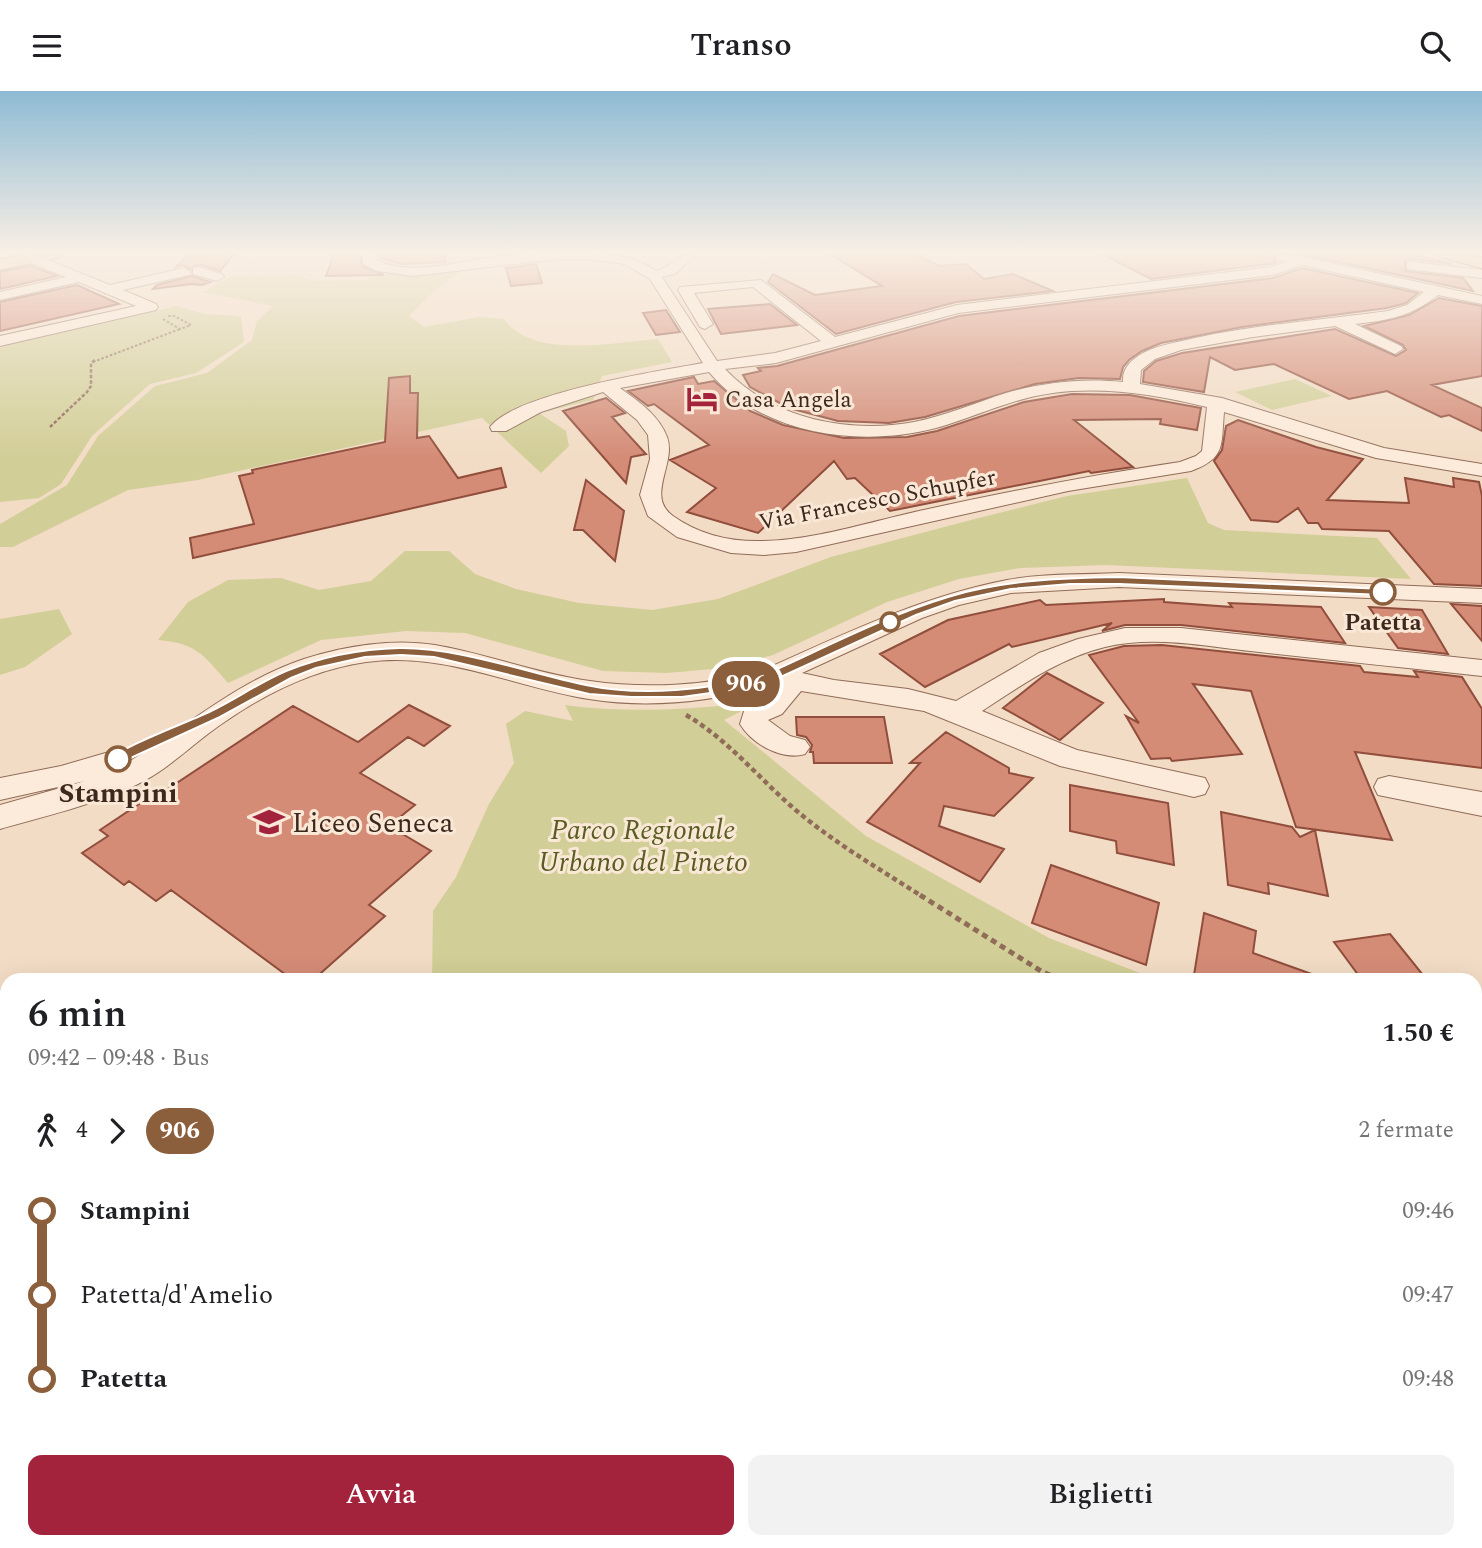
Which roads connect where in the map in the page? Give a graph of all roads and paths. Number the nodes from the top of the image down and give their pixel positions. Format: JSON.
{"nodes":[{"id":1,"x":91,"y":322,"type":"edge"},
{"id":2,"x":168,"y":322,"type":"edge"},
{"id":3,"x":185,"y":322,"type":"edge"},
{"id":4,"x":693,"y":322,"type":"edge"},
{"id":5,"x":705,"y":322,"type":"edge"},
{"id":6,"x":806,"y":322,"type":"edge"},
{"id":7,"x":909,"y":322,"type":"edge"},
{"id":8,"x":1338,"y":322,"type":"joint"},
{"id":9,"x":180,"y":329,"type":"junction"},
{"id":10,"x":712,"y":334,"type":"dead end"},
{"id":11,"x":0,"y":339,"type":"edge"},
{"id":12,"x":832,"y":342,"type":"junction"},
{"id":13,"x":1395,"y":349,"type":"dead end"},
{"id":14,"x":725,"y":361,"type":"junction"},
{"id":15,"x":605,"y":386,"type":"junction"},
{"id":16,"x":1133,"y":388,"type":"junction"},
{"id":17,"x":1216,"y":402,"type":"junction"},
{"id":18,"x":50,"y":426,"type":"dead end"},
{"id":19,"x":499,"y":427,"type":"dead end"},
{"id":20,"x":1482,"y":470,"type":"edge"},
{"id":21,"x":1482,"y":596,"type":"edge"},
{"id":22,"x":1482,"y":668,"type":"edge"},
{"id":23,"x":788,"y":677,"type":"junction"},
{"id":24,"x":650,"y":694,"type":"junction"},
{"id":25,"x":960,"y":712,"type":"junction"},
{"id":26,"x":216,"y":714,"type":"junction"},
{"id":27,"x":795,"y":747,"type":"dead end"},
{"id":28,"x":1194,"y":786,"type":"dead end"},
{"id":29,"x":1389,"y":787,"type":"dead end"},
{"id":30,"x":0,"y":789,"type":"edge"},
{"id":31,"x":1482,"y":804,"type":"edge"},
{"id":32,"x":0,"y":817,"type":"edge"},
{"id":33,"x":1045,"y":973,"type":"edge"}],
"edges":[{"from":1,"to":11,"type":"street"},
{"from":2,"to":9,"type":"path"},
{"from":3,"to":9,"type":"path"},
{"from":4,"to":14,"type":"street"},
{"from":5,"to":10,"type":"street"},
{"from":6,"to":12,"type":"street"},
{"from":7,"to":12,"type":"street"},
{"from":8,"to":13,"type":"street"},
{"from":8,"to":16,"type":"street"},
{"from":9,"to":18,"type":"path"},
{"from":12,"to":14,"type":"street"},
{"from":14,"to":15,"type":"street"},
{"from":14,"to":16,"type":"street"},
{"from":15,"to":17,"type":"street","name":"Via Francesco Schupfer"},
{"from":15,"to":19,"type":"street"},
{"from":16,"to":17,"type":"street"},
{"from":17,"to":20,"type":"street"},
{"from":21,"to":23,"type":"street"},
{"from":22,"to":25,"type":"street"},
{"from":23,"to":24,"type":"street"},
{"from":23,"to":25,"type":"street"},
{"from":23,"to":27,"type":"street"},
{"from":24,"to":26,"type":"street"},
{"from":24,"to":33,"type":"path"},
{"from":25,"to":28,"type":"street"},
{"from":26,"to":30,"type":"street"},
{"from":26,"to":32,"type":"street"},
{"from":29,"to":31,"type":"street"}]}
